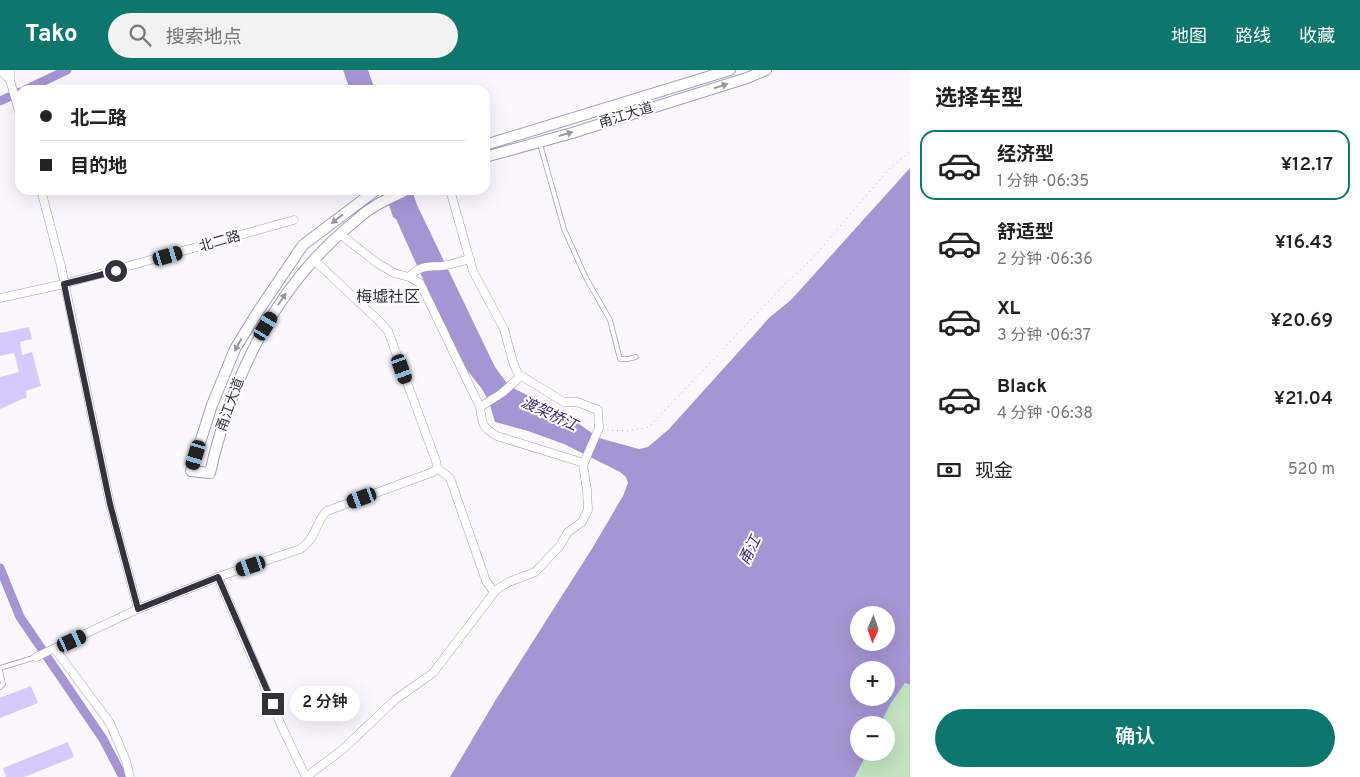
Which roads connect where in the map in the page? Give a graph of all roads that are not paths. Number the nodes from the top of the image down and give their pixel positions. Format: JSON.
{"nodes":[{"id":1,"x":0,"y":70,"type":"edge"},
{"id":2,"x":10,"y":70,"type":"edge"},
{"id":3,"x":730,"y":70,"type":"edge"},
{"id":4,"x":766,"y":70,"type":"edge"},
{"id":5,"x":10,"y":80,"type":"junction"},
{"id":6,"x":15,"y":98,"type":"edge"},
{"id":7,"x":539,"y":142,"type":"junction"},
{"id":8,"x":490,"y":143,"type":"edge"},
{"id":9,"x":490,"y":156,"type":"edge"},
{"id":10,"x":42,"y":195,"type":"edge"},
{"id":11,"x":369,"y":195,"type":"edge"},
{"id":12,"x":397,"y":195,"type":"edge"},
{"id":13,"x":451,"y":195,"type":"edge"},
{"id":14,"x":294,"y":220,"type":"dead end"},
{"id":15,"x":340,"y":234,"type":"junction"},
{"id":16,"x":470,"y":259,"type":"junction"},
{"id":17,"x":314,"y":260,"type":"junction"},
{"id":18,"x":409,"y":277,"type":"junction"},
{"id":19,"x":64,"y":284,"type":"junction"},
{"id":20,"x":0,"y":298,"type":"edge"},
{"id":21,"x":636,"y":357,"type":"dead end"},
{"id":22,"x":521,"y":376,"type":"junction"},
{"id":23,"x":484,"y":404,"type":"junction"},
{"id":24,"x":585,"y":460,"type":"junction"},
{"id":25,"x":437,"y":468,"type":"junction"},
{"id":26,"x":218,"y":577,"type":"junction"},
{"id":27,"x":494,"y":592,"type":"junction"},
{"id":28,"x":138,"y":609,"type":"junction"},
{"id":29,"x":55,"y":649,"type":"junction"},
{"id":30,"x":36,"y":657,"type":"joint"},
{"id":31,"x":0,"y":669,"type":"edge"},
{"id":32,"x":0,"y":687,"type":"edge"},
{"id":33,"x":130,"y":777,"type":"edge"},
{"id":34,"x":306,"y":777,"type":"edge"}],
"edges":[{"from":1,"to":5,"type":"street"},
{"from":2,"to":5,"type":"street"},
{"from":3,"to":8,"type":"main road","name":"甬江大道"},
{"from":7,"to":4,"type":"main road","name":"甬江大道","one_way":true},
{"from":5,"to":6,"type":"street"},
{"from":7,"to":9,"type":"main road","name":"甬江大道"},
{"from":7,"to":21,"type":"lane"},
{"from":10,"to":19,"type":"street"},
{"from":11,"to":17,"type":"main road","name":"甬江大道","one_way":true},
{"from":12,"to":15,"type":"main road","name":"甬江大道"},
{"from":13,"to":16,"type":"street"},
{"from":14,"to":19,"type":"street","name":"北二路"},
{"from":15,"to":17,"type":"main road","name":"甬江大道"},
{"from":15,"to":18,"type":"street"},
{"from":16,"to":18,"type":"street"},
{"from":16,"to":22,"type":"street"},
{"from":17,"to":25,"type":"street"},
{"from":18,"to":23,"type":"street"},
{"from":19,"to":20,"type":"street","name":"北二路"},
{"from":19,"to":28,"type":"street"},
{"from":22,"to":23,"type":"street"},
{"from":22,"to":24,"type":"street"},
{"from":23,"to":24,"type":"street"},
{"from":24,"to":27,"type":"street"},
{"from":25,"to":26,"type":"street"},
{"from":25,"to":27,"type":"street"},
{"from":26,"to":28,"type":"street"},
{"from":26,"to":34,"type":"street"},
{"from":27,"to":34,"type":"street"},
{"from":28,"to":29,"type":"street"},
{"from":29,"to":30,"type":"street"},
{"from":29,"to":33,"type":"street"},
{"from":30,"to":31,"type":"lane"},
{"from":31,"to":32,"type":"lane"}]}
